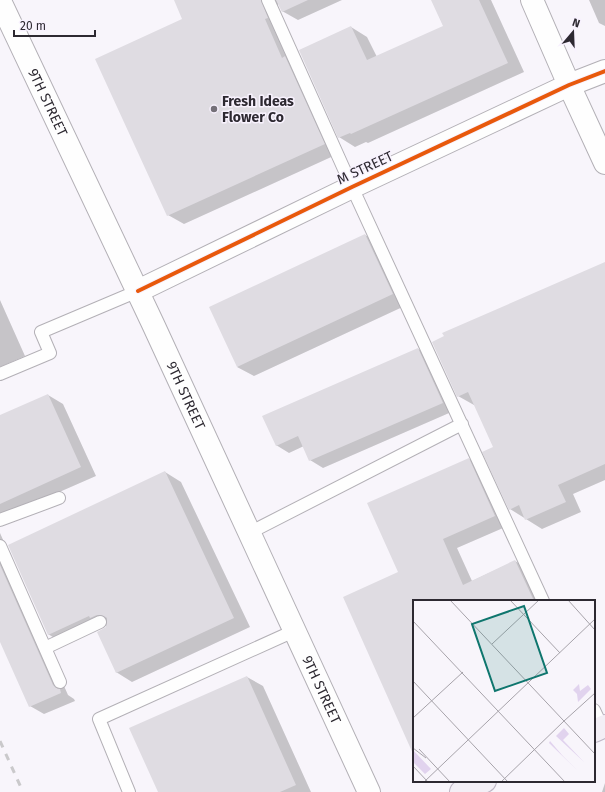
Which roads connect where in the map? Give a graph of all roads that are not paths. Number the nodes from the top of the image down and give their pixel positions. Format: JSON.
{"nodes":[{"id":1,"x":268,"y":0,"type":"edge"},
{"id":2,"x":532,"y":0,"type":"edge"},
{"id":3,"x":0,"y":1,"type":"edge"},
{"id":4,"x":605,"y":71,"type":"edge"},
{"id":5,"x":569,"y":85,"type":"junction"},
{"id":6,"x":605,"y":164,"type":"edge"},
{"id":7,"x":352,"y":187,"type":"junction"},
{"id":8,"x":138,"y":291,"type":"junction"},
{"id":9,"x":0,"y":374,"type":"edge"},
{"id":10,"x":462,"y":424,"type":"junction"},
{"id":11,"x":59,"y":498,"type":"dead end"},
{"id":12,"x":0,"y":520,"type":"edge"},
{"id":13,"x":249,"y":533,"type":"junction"},
{"id":14,"x":0,"y":546,"type":"edge"},
{"id":15,"x":543,"y":600,"type":"edge"},
{"id":16,"x":100,"y":622,"type":"dead end"},
{"id":17,"x":294,"y":631,"type":"junction"},
{"id":18,"x":45,"y":648,"type":"junction"},
{"id":19,"x":60,"y":682,"type":"dead end"},
{"id":20,"x":483,"y":782,"type":"edge"},
{"id":21,"x":129,"y":792,"type":"edge"},
{"id":22,"x":369,"y":792,"type":"edge"},
{"id":23,"x":461,"y":792,"type":"edge"}],
"edges":[{"from":1,"to":7,"type":"lane"},
{"from":2,"to":5,"type":"main road"},
{"from":3,"to":8,"type":"main road","name":"9TH STREET"},
{"from":4,"to":5,"type":"main road","name":"M STREET"},
{"from":5,"to":6,"type":"main road"},
{"from":5,"to":7,"type":"main road","name":"M STREET"},
{"from":7,"to":8,"type":"main road","name":"M STREET"},
{"from":7,"to":10,"type":"lane"},
{"from":8,"to":9,"type":"lane"},
{"from":8,"to":13,"type":"main road","name":"9TH STREET"},
{"from":10,"to":13,"type":"lane"},
{"from":10,"to":15,"type":"lane"},
{"from":11,"to":12,"type":"lane"},
{"from":13,"to":17,"type":"main road","name":"9TH STREET"},
{"from":14,"to":18,"type":"lane"},
{"from":16,"to":18,"type":"lane"},
{"from":17,"to":21,"type":"lane"},
{"from":17,"to":22,"type":"main road","name":"9TH STREET"},
{"from":18,"to":19,"type":"lane"},
{"from":20,"to":23,"type":"main road"}]}
